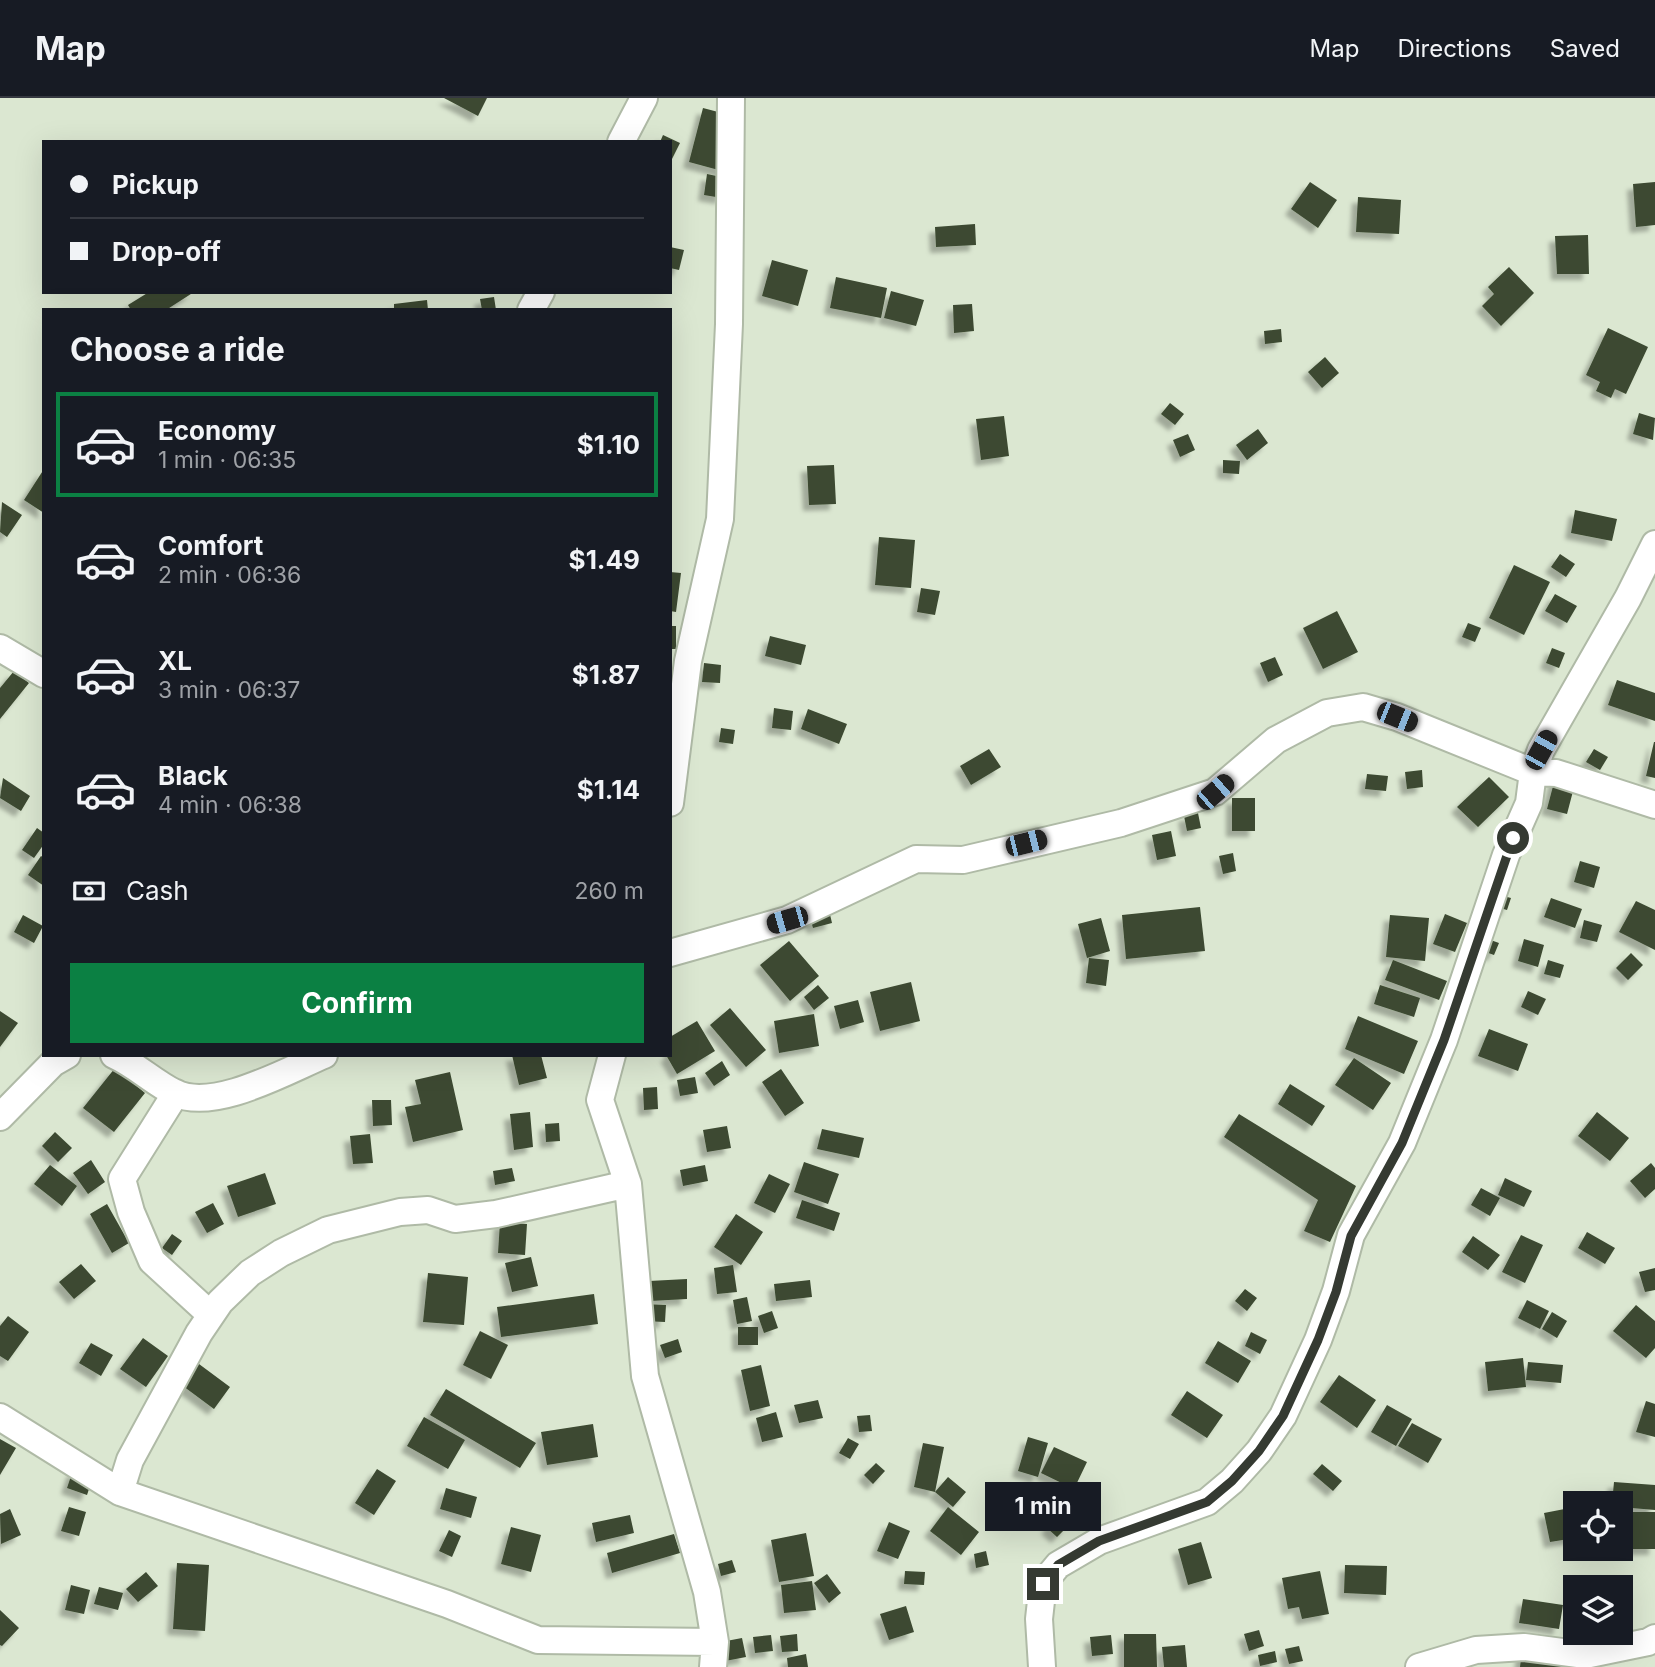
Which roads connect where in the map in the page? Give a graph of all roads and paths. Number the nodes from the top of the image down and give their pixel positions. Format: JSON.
{"nodes":[{"id":1,"x":645,"y":98,"type":"edge"},
{"id":2,"x":731,"y":98,"type":"edge"},
{"id":3,"x":622,"y":140,"type":"edge"},
{"id":4,"x":1655,"y":544,"type":"edge"},
{"id":5,"x":0,"y":648,"type":"edge"},
{"id":6,"x":42,"y":673,"type":"edge"},
{"id":7,"x":1533,"y":772,"type":"junction"},
{"id":8,"x":672,"y":787,"type":"edge"},
{"id":9,"x":1655,"y":805,"type":"edge"},
{"id":10,"x":672,"y":952,"type":"edge"},
{"id":11,"x":64,"y":1057,"type":"edge"},
{"id":12,"x":117,"y":1057,"type":"edge"},
{"id":13,"x":319,"y":1057,"type":"edge"},
{"id":14,"x":611,"y":1057,"type":"edge"},
{"id":15,"x":176,"y":1093,"type":"junction"},
{"id":16,"x":0,"y":1117,"type":"edge"},
{"id":17,"x":628,"y":1184,"type":"junction"},
{"id":18,"x":211,"y":1315,"type":"junction"},
{"id":19,"x":0,"y":1417,"type":"edge"},
{"id":20,"x":120,"y":1492,"type":"junction"},
{"id":21,"x":1652,"y":1640,"type":"edge"},
{"id":22,"x":714,"y":1654,"type":"edge"},
{"id":23,"x":1042,"y":1667,"type":"edge"},
{"id":24,"x":1419,"y":1667,"type":"edge"},
{"id":25,"x":1639,"y":1667,"type":"edge"}],
"edges":[{"from":1,"to":3,"type":"street"},
{"from":2,"to":8,"type":"street"},
{"from":4,"to":7,"type":"street"},
{"from":5,"to":6,"type":"street"},
{"from":7,"to":9,"type":"street"},
{"from":7,"to":10,"type":"street"},
{"from":7,"to":23,"type":"street"},
{"from":11,"to":16,"type":"street"},
{"from":12,"to":15,"type":"street"},
{"from":13,"to":15,"type":"street"},
{"from":14,"to":17,"type":"street"},
{"from":15,"to":18,"type":"street"},
{"from":17,"to":18,"type":"street"},
{"from":17,"to":22,"type":"street"},
{"from":18,"to":20,"type":"street"},
{"from":19,"to":20,"type":"street"},
{"from":20,"to":22,"type":"street"},
{"from":21,"to":24,"type":"street"},
{"from":21,"to":25,"type":"street"}]}
